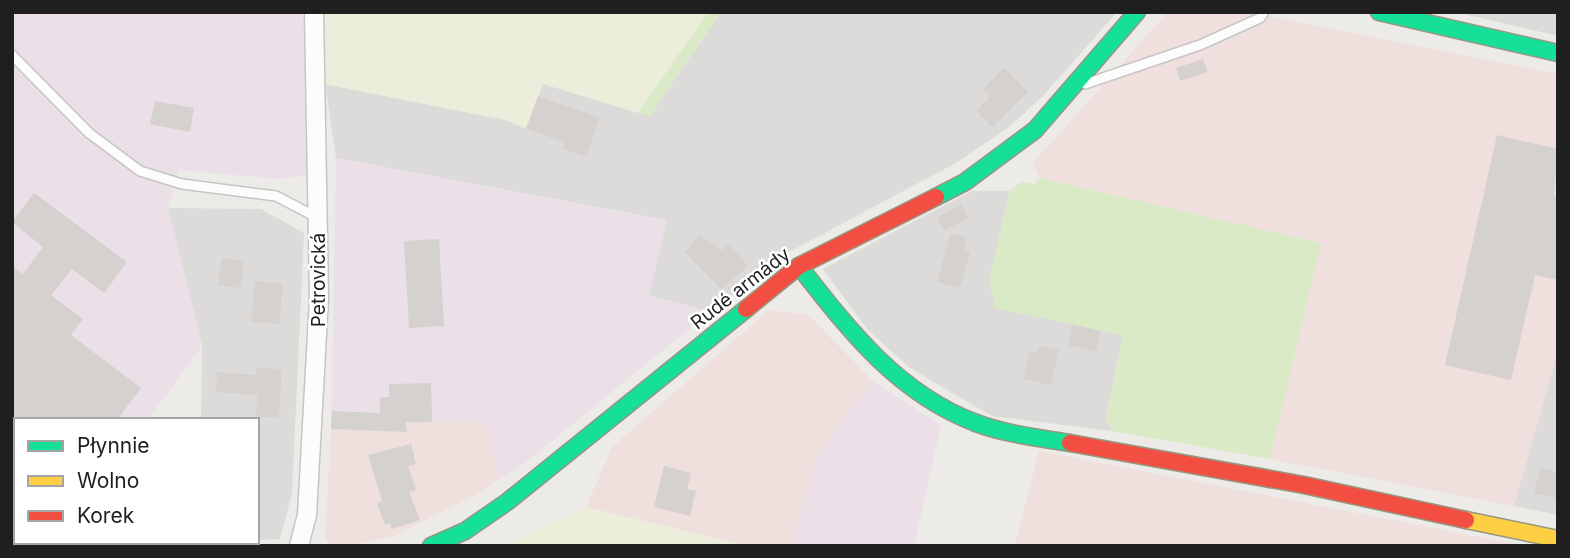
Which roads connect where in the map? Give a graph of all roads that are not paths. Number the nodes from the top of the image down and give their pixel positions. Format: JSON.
{"nodes":[{"id":1,"x":314,"y":12,"type":"edge"},
{"id":2,"x":1137,"y":12,"type":"edge"},
{"id":3,"x":1264,"y":12,"type":"edge"},
{"id":4,"x":1379,"y":12,"type":"edge"},
{"id":5,"x":1558,"y":53,"type":"edge"},
{"id":6,"x":12,"y":55,"type":"edge"},
{"id":7,"x":1070,"y":89,"type":"junction"},
{"id":8,"x":318,"y":218,"type":"junction"},
{"id":9,"x":799,"y":266,"type":"junction"},
{"id":10,"x":1558,"y":539,"type":"edge"},
{"id":11,"x":299,"y":546,"type":"edge"},
{"id":12,"x":430,"y":546,"type":"edge"}],
"edges":[{"from":1,"to":8,"type":"street","name":"Petrovická"},
{"from":2,"to":7,"type":"main road","name":"Rudé armády"},
{"from":3,"to":7,"type":"lane"},
{"from":4,"to":5,"type":"main road"},
{"from":6,"to":8,"type":"lane"},
{"from":7,"to":9,"type":"main road","name":"Rudé armády"},
{"from":8,"to":11,"type":"street","name":"Petrovická"},
{"from":9,"to":10,"type":"main road"},
{"from":9,"to":12,"type":"main road","name":"Rudé armády"}]}
